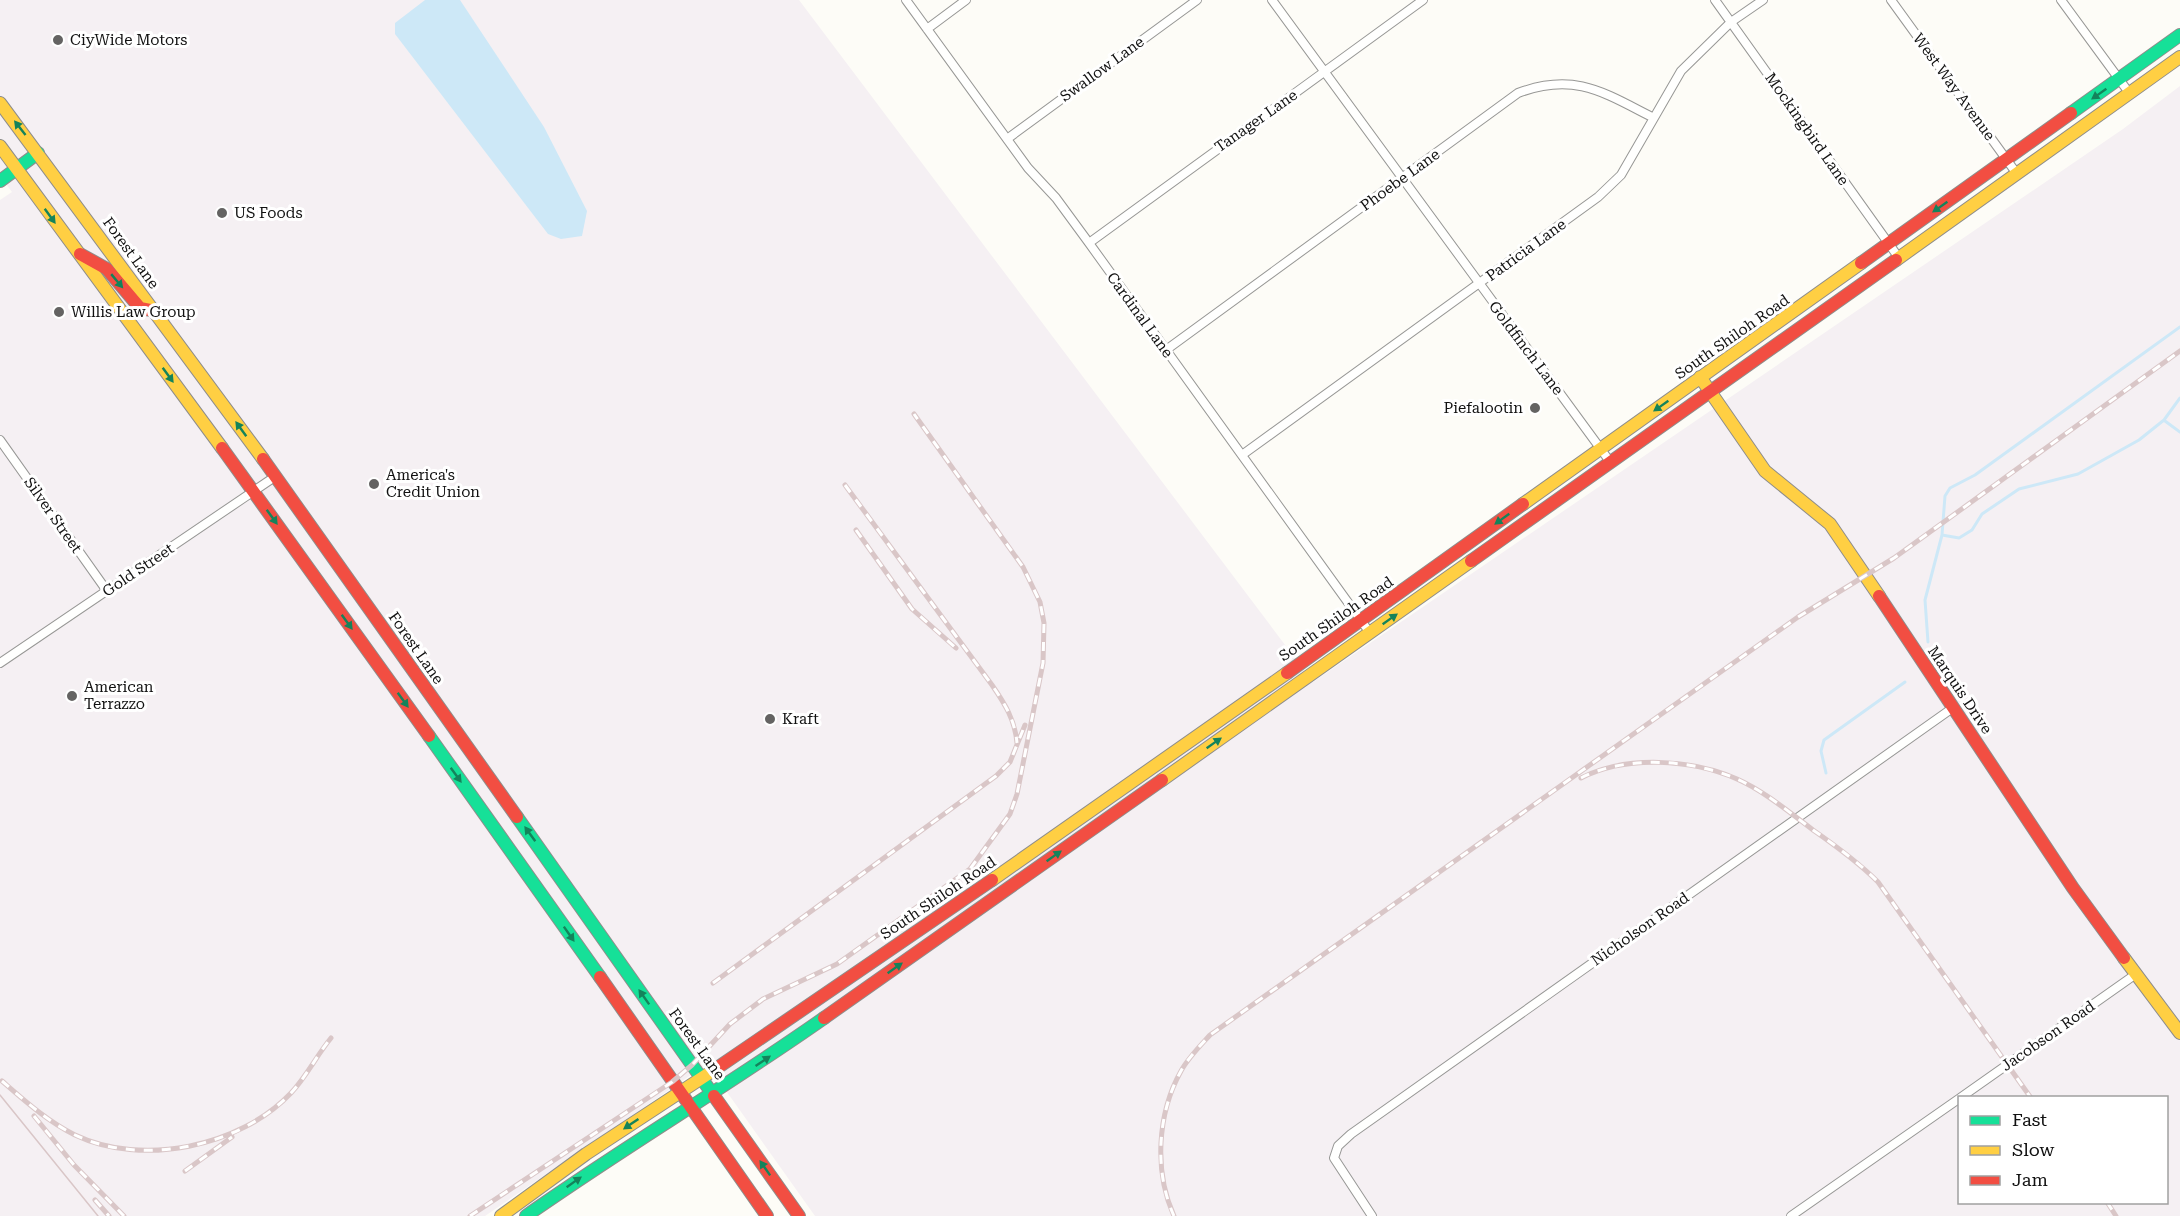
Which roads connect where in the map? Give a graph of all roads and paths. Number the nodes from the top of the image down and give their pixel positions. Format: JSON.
{"nodes":[{"id":1,"x":906,"y":0,"type":"edge"},
{"id":2,"x":966,"y":0,"type":"edge"},
{"id":3,"x":1197,"y":0,"type":"edge"},
{"id":4,"x":1272,"y":0,"type":"edge"},
{"id":5,"x":1423,"y":0,"type":"edge"},
{"id":6,"x":1715,"y":0,"type":"edge"},
{"id":7,"x":1763,"y":0,"type":"edge"},
{"id":8,"x":1890,"y":0,"type":"edge"},
{"id":9,"x":2061,"y":0,"type":"edge"},
{"id":10,"x":1731,"y":22,"type":"junction"},
{"id":11,"x":927,"y":29,"type":"junction"},
{"id":12,"x":2180,"y":35,"type":"edge"},
{"id":13,"x":2180,"y":57,"type":"edge"},
{"id":14,"x":1326,"y":72,"type":"junction"},
{"id":15,"x":2119,"y":80,"type":"junction"},
{"id":16,"x":2130,"y":94,"type":"junction"},
{"id":17,"x":0,"y":103,"type":"edge"},
{"id":18,"x":1652,"y":117,"type":"junction"},
{"id":19,"x":1007,"y":139,"type":"junction"},
{"id":20,"x":0,"y":146,"type":"edge"},
{"id":21,"x":38,"y":153,"type":"junction"},
{"id":22,"x":2006,"y":160,"type":"junction"},
{"id":23,"x":16,"y":169,"type":"junction"},
{"id":24,"x":2017,"y":174,"type":"junction"},
{"id":25,"x":1401,"y":179,"type":"junction"},
{"id":26,"x":0,"y":181,"type":"edge"},
{"id":27,"x":1089,"y":243,"type":"junction"},
{"id":28,"x":1889,"y":244,"type":"junction"},
{"id":29,"x":76,"y":252,"type":"junction"},
{"id":30,"x":1899,"y":258,"type":"junction"},
{"id":31,"x":1479,"y":284,"type":"junction"},
{"id":32,"x":155,"y":311,"type":"junction"},
{"id":33,"x":1166,"y":350,"type":"junction"},
{"id":34,"x":1701,"y":377,"type":"junction"},
{"id":35,"x":1711,"y":392,"type":"junction"},
{"id":36,"x":0,"y":440,"type":"edge"},
{"id":37,"x":1600,"y":449,"type":"junction"},
{"id":38,"x":1242,"y":456,"type":"junction"},
{"id":39,"x":1611,"y":463,"type":"junction"},
{"id":40,"x":276,"y":476,"type":"junction"},
{"id":41,"x":255,"y":493,"type":"junction"},
{"id":42,"x":107,"y":591,"type":"junction"},
{"id":43,"x":1361,"y":620,"type":"junction"},
{"id":44,"x":1370,"y":633,"type":"junction"},
{"id":45,"x":0,"y":663,"type":"edge"},
{"id":46,"x":1954,"y":707,"type":"junction"},
{"id":47,"x":2136,"y":974,"type":"junction"},
{"id":48,"x":2180,"y":1033,"type":"edge"},
{"id":49,"x":702,"y":1078,"type":"junction"},
{"id":50,"x":679,"y":1092,"type":"junction"},
{"id":51,"x":714,"y":1094,"type":"junction"},
{"id":52,"x":1963,"y":1096,"type":"edge"},
{"id":53,"x":1958,"y":1099,"type":"edge"},
{"id":54,"x":692,"y":1108,"type":"junction"},
{"id":55,"x":501,"y":1216,"type":"edge"},
{"id":56,"x":526,"y":1216,"type":"edge"},
{"id":57,"x":767,"y":1216,"type":"edge"},
{"id":58,"x":799,"y":1216,"type":"edge"},
{"id":59,"x":1372,"y":1216,"type":"edge"},
{"id":60,"x":1791,"y":1216,"type":"edge"}],
"edges":[{"from":1,"to":11,"type":"street","name":"Cardinal Lane"},
{"from":2,"to":11,"type":"street"},
{"from":3,"to":19,"type":"street","name":"Swallow Lane"},
{"from":4,"to":14,"type":"street","name":"Goldfinch Lane"},
{"from":5,"to":14,"type":"street","name":"Tanager Lane"},
{"from":6,"to":10,"type":"street","name":"Mockingbird Lane"},
{"from":7,"to":10,"type":"street","name":"Patricia Lane"},
{"from":8,"to":22,"type":"street","name":"West Way Avenue"},
{"from":9,"to":15,"type":"street"},
{"from":10,"to":18,"type":"street","name":"Patricia Lane"},
{"from":10,"to":28,"type":"street","name":"Mockingbird Lane"},
{"from":11,"to":19,"type":"street","name":"Cardinal Lane"},
{"from":12,"to":15,"type":"main road","name":"South Shiloh Road"},
{"from":13,"to":16,"type":"main road","name":"South Shiloh Road"},
{"from":14,"to":25,"type":"street","name":"Goldfinch Lane"},
{"from":14,"to":27,"type":"street","name":"Tanager Lane"},
{"from":15,"to":16,"type":"street"},
{"from":15,"to":22,"type":"main road","name":"South Shiloh Road","one_way":true},
{"from":16,"to":24,"type":"main road","name":"South Shiloh Road"},
{"from":21,"to":17,"type":"main road","name":"Forest Lane","one_way":true},
{"from":18,"to":25,"type":"street","name":"Phoebe Lane"},
{"from":18,"to":31,"type":"street","name":"Patricia Lane"},
{"from":19,"to":27,"type":"street","name":"Cardinal Lane"},
{"from":20,"to":23,"type":"main road"},
{"from":21,"to":23,"type":"main road"},
{"from":21,"to":32,"type":"main road","name":"Forest Lane"},
{"from":22,"to":24,"type":"street","name":"West Way Avenue"},
{"from":22,"to":28,"type":"main road","name":"South Shiloh Road","one_way":true},
{"from":23,"to":26,"type":"main road"},
{"from":23,"to":29,"type":"main road","one_way":true},
{"from":24,"to":30,"type":"main road","name":"South Shiloh Road"},
{"from":25,"to":31,"type":"street","name":"Goldfinch Lane"},
{"from":25,"to":33,"type":"street","name":"Phoebe Lane"},
{"from":27,"to":33,"type":"street","name":"Cardinal Lane"},
{"from":28,"to":30,"type":"street","name":"Mockingbird Lane"},
{"from":28,"to":34,"type":"main road","name":"South Shiloh Road"},
{"from":29,"to":32,"type":"main road","one_way":true},
{"from":29,"to":41,"type":"main road","one_way":true},
{"from":30,"to":35,"type":"main road","name":"South Shiloh Road"},
{"from":31,"to":37,"type":"street","name":"Goldfinch Lane"},
{"from":31,"to":38,"type":"street","name":"Patricia Lane"},
{"from":40,"to":32,"type":"main road","name":"Forest Lane","one_way":true},
{"from":33,"to":38,"type":"street","name":"Cardinal Lane"},
{"from":34,"to":35,"type":"main road","name":"Marquis Drive"},
{"from":34,"to":37,"type":"main road","name":"South Shiloh Road","one_way":true},
{"from":35,"to":39,"type":"main road","name":"South Shiloh Road"},
{"from":35,"to":46,"type":"main road","name":"Marquis Drive"},
{"from":36,"to":42,"type":"street","name":"Silver Street"},
{"from":37,"to":39,"type":"street","name":"Goldfinch Lane"},
{"from":37,"to":43,"type":"main road","name":"South Shiloh Road","one_way":true},
{"from":38,"to":43,"type":"street","name":"Cardinal Lane"},
{"from":44,"to":39,"type":"main road","name":"South Shiloh Road","one_way":true},
{"from":40,"to":41,"type":"street","name":"Gold Street"},
{"from":49,"to":40,"type":"main road","name":"Forest Lane","one_way":true},
{"from":41,"to":42,"type":"street","name":"Gold Street"},
{"from":41,"to":50,"type":"main road","one_way":true},
{"from":42,"to":45,"type":"street","name":"Gold Street"},
{"from":43,"to":44,"type":"street","name":"Cardinal Lane"},
{"from":43,"to":49,"type":"main road","name":"South Shiloh Road"},
{"from":51,"to":44,"type":"main road","name":"South Shiloh Road","one_way":true},
{"from":46,"to":47,"type":"main road","name":"Marquis Drive"},
{"from":46,"to":59,"type":"street","name":"Nicholson Road"},
{"from":47,"to":48,"type":"main road","name":"Marquis Drive"},
{"from":47,"to":52,"type":"street","name":"Jacobson Road"},
{"from":49,"to":50,"type":"main road","name":"South Shiloh Road"},
{"from":49,"to":51,"type":"main road","name":"Forest Lane"},
{"from":50,"to":54,"type":"main road"},
{"from":50,"to":55,"type":"main road","name":"South Shiloh Road","one_way":true},
{"from":51,"to":54,"type":"main road","name":"South Shiloh Road"},
{"from":58,"to":51,"type":"main road","name":"Forest Lane","one_way":true},
{"from":53,"to":60,"type":"street","name":"Jacobson Road"},
{"from":56,"to":54,"type":"main road","name":"South Shiloh Road","one_way":true},
{"from":54,"to":57,"type":"main road"}]}
